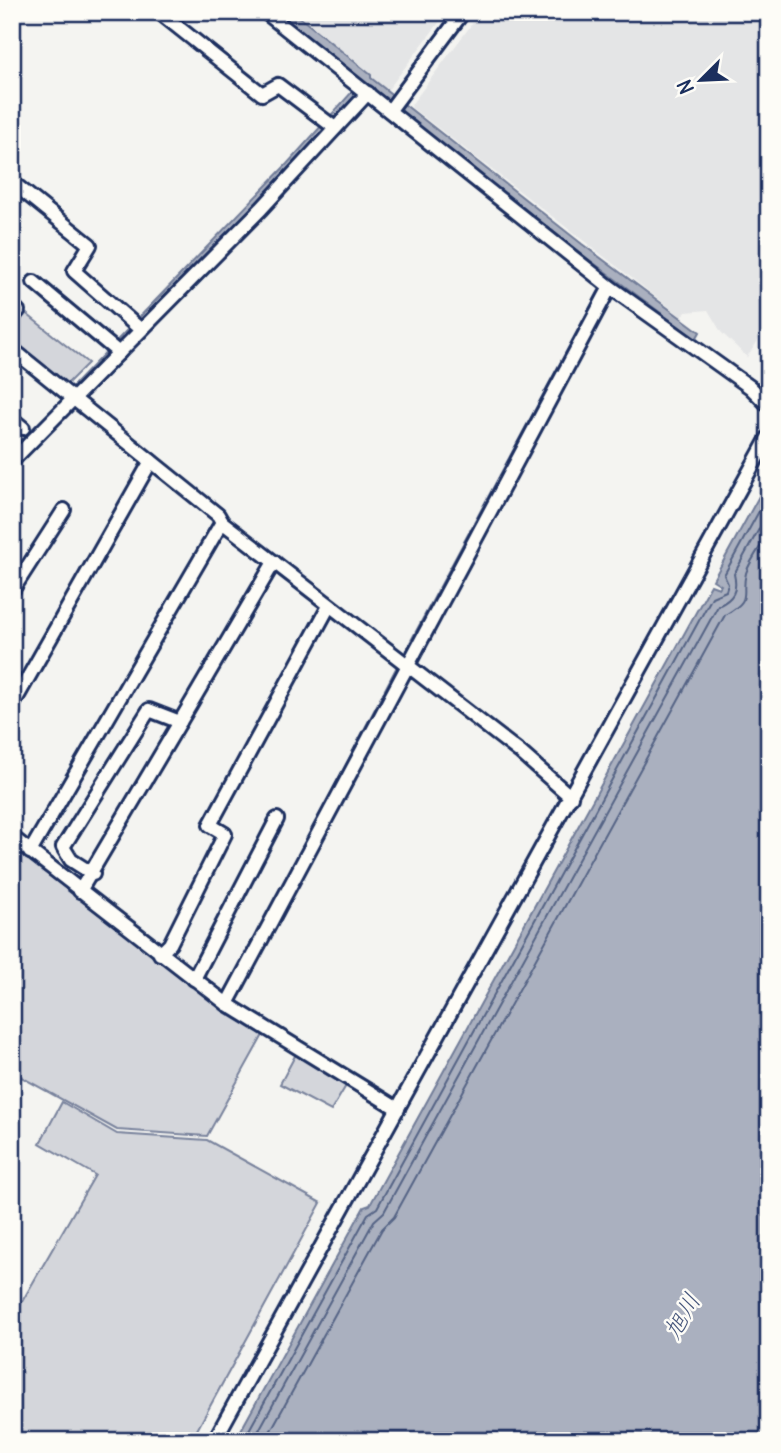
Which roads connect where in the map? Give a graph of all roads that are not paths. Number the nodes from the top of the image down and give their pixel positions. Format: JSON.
{"nodes":[{"id":1,"x":159,"y":12,"type":"edge"},
{"id":2,"x":265,"y":12,"type":"edge"},
{"id":3,"x":463,"y":12,"type":"edge"},
{"id":4,"x":363,"y":89,"type":"junction"},
{"id":5,"x":390,"y":110,"type":"junction"},
{"id":6,"x":331,"y":125,"type":"junction"},
{"id":7,"x":12,"y":182,"type":"edge"},
{"id":8,"x":34,"y":282,"type":"dead end"},
{"id":9,"x":610,"y":287,"type":"junction"},
{"id":10,"x":12,"y":306,"type":"edge"},
{"id":11,"x":12,"y":318,"type":"edge"},
{"id":12,"x":138,"y":327,"type":"junction"},
{"id":13,"x":12,"y":349,"type":"edge"},
{"id":14,"x":115,"y":350,"type":"junction"},
{"id":15,"x":70,"y":395,"type":"junction"},
{"id":16,"x":769,"y":406,"type":"edge"},
{"id":17,"x":12,"y":419,"type":"edge"},
{"id":18,"x":23,"y":428,"type":"dead end"},
{"id":19,"x":769,"y":436,"type":"edge"},
{"id":20,"x":12,"y":461,"type":"edge"},
{"id":21,"x":151,"y":461,"type":"junction"},
{"id":22,"x":64,"y":510,"type":"dead end"},
{"id":23,"x":222,"y":522,"type":"junction"},
{"id":24,"x":274,"y":562,"type":"junction"},
{"id":25,"x":12,"y":592,"type":"edge"},
{"id":26,"x":329,"y":606,"type":"junction"},
{"id":27,"x":402,"y":662,"type":"junction"},
{"id":28,"x":12,"y":706,"type":"edge"},
{"id":29,"x":180,"y":722,"type":"junction"},
{"id":30,"x":571,"y":797,"type":"junction"},
{"id":31,"x":277,"y":820,"type":"dead end"},
{"id":32,"x":12,"y":837,"type":"edge"},
{"id":33,"x":33,"y":848,"type":"junction"},
{"id":34,"x":64,"y":867,"type":"junction"},
{"id":35,"x":86,"y":884,"type":"junction"},
{"id":36,"x":164,"y":950,"type":"junction"},
{"id":37,"x":197,"y":975,"type":"junction"},
{"id":38,"x":227,"y":1003,"type":"junction"},
{"id":39,"x":398,"y":1109,"type":"junction"},
{"id":40,"x":214,"y":1441,"type":"edge"}],
"edges":[{"from":1,"to":6,"type":"street"},
{"from":2,"to":4,"type":"street"},
{"from":3,"to":5,"type":"street"},
{"from":4,"to":5,"type":"street"},
{"from":4,"to":6,"type":"street"},
{"from":5,"to":9,"type":"street"},
{"from":6,"to":12,"type":"street"},
{"from":7,"to":12,"type":"street"},
{"from":8,"to":14,"type":"street"},
{"from":9,"to":16,"type":"street"},
{"from":9,"to":27,"type":"street"},
{"from":10,"to":11,"type":"street"},
{"from":12,"to":14,"type":"street"},
{"from":13,"to":15,"type":"street"},
{"from":14,"to":15,"type":"street"},
{"from":15,"to":20,"type":"street"},
{"from":15,"to":21,"type":"street"},
{"from":17,"to":18,"type":"street"},
{"from":19,"to":30,"type":"street"},
{"from":21,"to":23,"type":"street"},
{"from":21,"to":28,"type":"street"},
{"from":22,"to":25,"type":"street"},
{"from":23,"to":24,"type":"street"},
{"from":23,"to":33,"type":"street"},
{"from":24,"to":26,"type":"street"},
{"from":24,"to":29,"type":"street"},
{"from":26,"to":27,"type":"street"},
{"from":26,"to":36,"type":"street"},
{"from":27,"to":30,"type":"street"},
{"from":27,"to":38,"type":"street"},
{"from":29,"to":34,"type":"street"},
{"from":29,"to":35,"type":"street"},
{"from":30,"to":39,"type":"street"},
{"from":31,"to":37,"type":"street"},
{"from":32,"to":33,"type":"street"},
{"from":33,"to":34,"type":"street"},
{"from":34,"to":35,"type":"street"},
{"from":34,"to":35,"type":"street"},
{"from":35,"to":36,"type":"street"},
{"from":36,"to":37,"type":"street"},
{"from":37,"to":38,"type":"street"},
{"from":38,"to":39,"type":"street"},
{"from":39,"to":40,"type":"street"}]}
